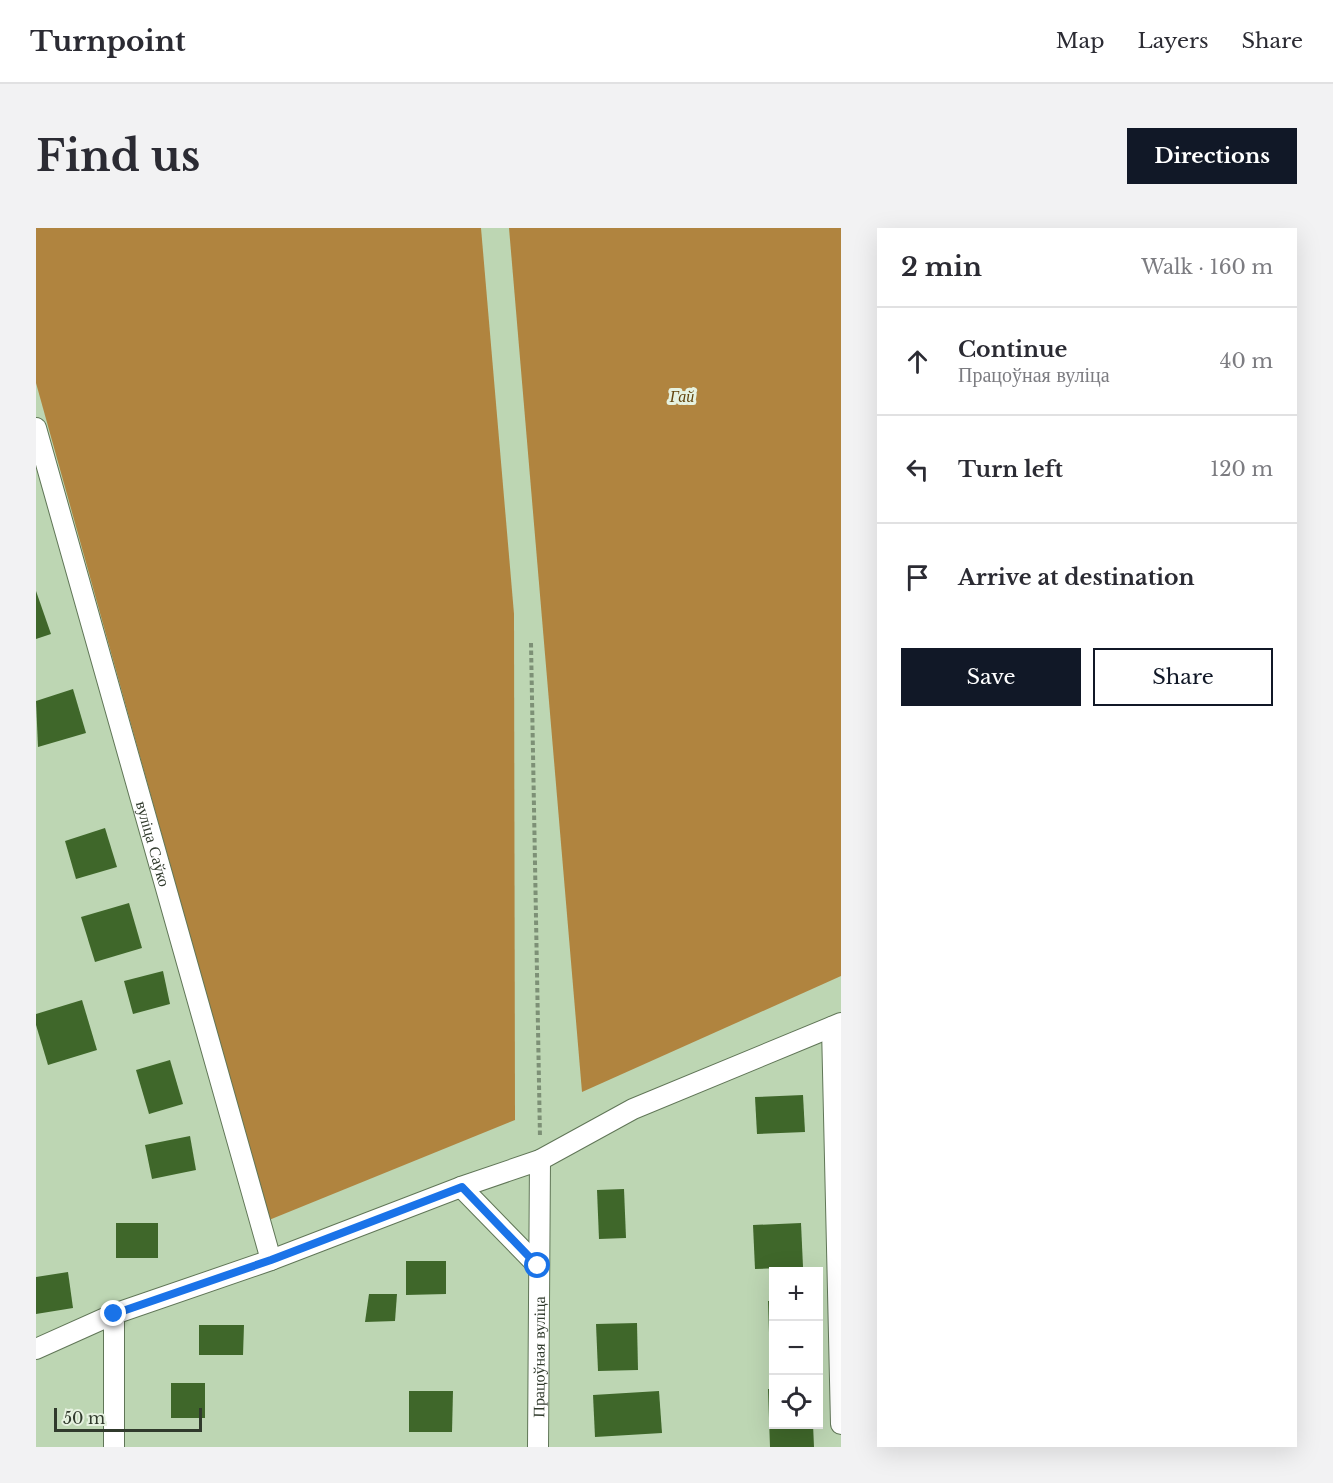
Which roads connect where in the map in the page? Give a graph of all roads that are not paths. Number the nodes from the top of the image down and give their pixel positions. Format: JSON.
{"nodes":[{"id":1,"x":36,"y":428,"type":"edge"},
{"id":2,"x":837,"y":1025,"type":"edge"},
{"id":3,"x":540,"y":1160,"type":"junction"},
{"id":4,"x":462,"y":1187,"type":"junction"},
{"id":5,"x":271,"y":1260,"type":"junction"},
{"id":6,"x":538,"y":1266,"type":"junction"},
{"id":7,"x":114,"y":1314,"type":"junction"},
{"id":8,"x":36,"y":1349,"type":"edge"},
{"id":9,"x":841,"y":1424,"type":"edge"},
{"id":10,"x":114,"y":1447,"type":"edge"},
{"id":11,"x":538,"y":1447,"type":"edge"}],
"edges":[{"from":1,"to":5,"type":"street","name":"вуліца Саўко"},
{"from":2,"to":3,"type":"street"},
{"from":2,"to":9,"type":"street"},
{"from":3,"to":4,"type":"street"},
{"from":3,"to":6,"type":"street","name":"Працоўная вуліца"},
{"from":4,"to":5,"type":"street"},
{"from":4,"to":6,"type":"street"},
{"from":5,"to":7,"type":"street"},
{"from":6,"to":11,"type":"street","name":"Працоўная вуліца"},
{"from":7,"to":8,"type":"street"},
{"from":7,"to":10,"type":"street"}]}
